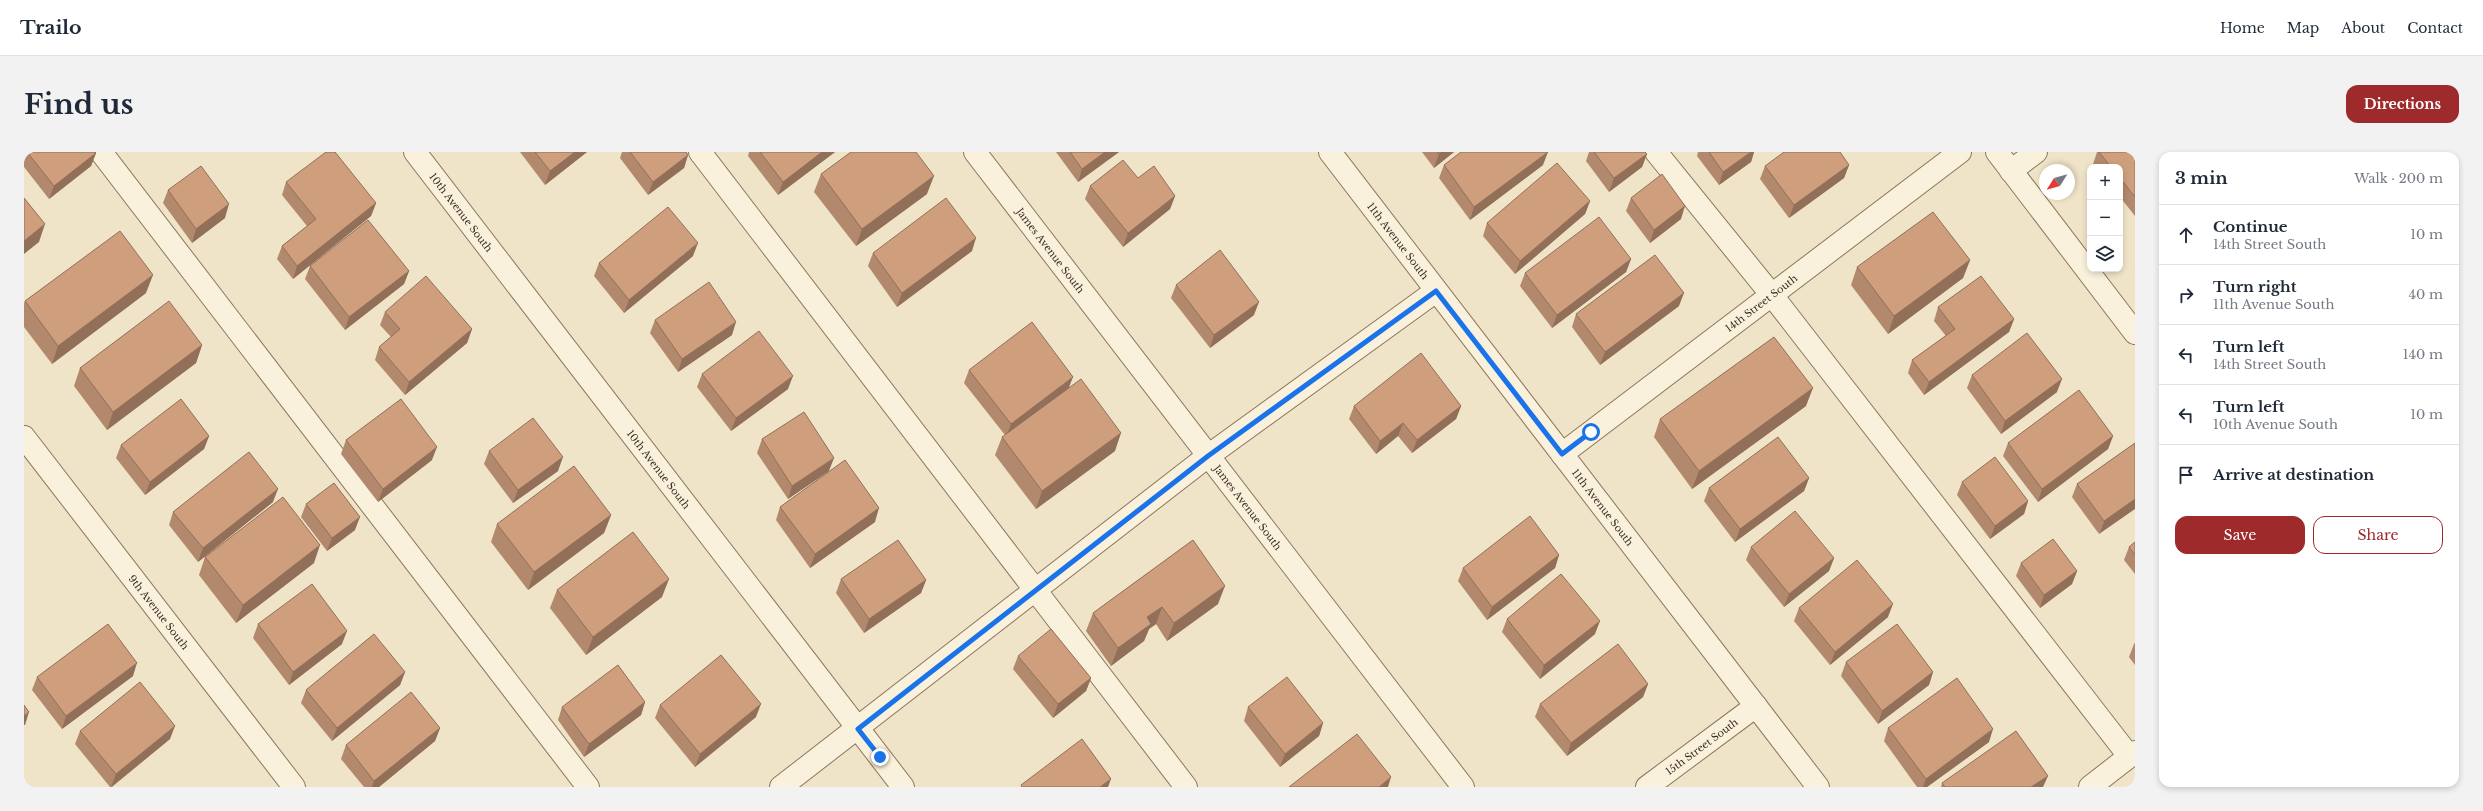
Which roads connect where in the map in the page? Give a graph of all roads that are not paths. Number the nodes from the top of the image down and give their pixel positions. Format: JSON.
{"nodes":[{"id":1,"x":101,"y":152,"type":"edge"},
{"id":2,"x":415,"y":152,"type":"edge"},
{"id":3,"x":700,"y":152,"type":"edge"},
{"id":4,"x":975,"y":152,"type":"edge"},
{"id":5,"x":1330,"y":152,"type":"edge"},
{"id":6,"x":1656,"y":152,"type":"edge"},
{"id":7,"x":1960,"y":152,"type":"edge"},
{"id":8,"x":1997,"y":152,"type":"edge"},
{"id":9,"x":2036,"y":152,"type":"edge"},
{"id":10,"x":2011,"y":171,"type":"junction"},
{"id":11,"x":1436,"y":291,"type":"junction"},
{"id":12,"x":1771,"y":294,"type":"junction"},
{"id":13,"x":2135,"y":333,"type":"edge"},
{"id":14,"x":24,"y":437,"type":"edge"},
{"id":15,"x":1562,"y":454,"type":"junction"},
{"id":16,"x":1208,"y":456,"type":"junction"},
{"id":17,"x":1036,"y":590,"type":"junction"},
{"id":18,"x":1756,"y":706,"type":"junction"},
{"id":19,"x":858,"y":729,"type":"junction"},
{"id":20,"x":2132,"y":754,"type":"edge"},
{"id":21,"x":294,"y":787,"type":"edge"},
{"id":22,"x":588,"y":787,"type":"edge"},
{"id":23,"x":781,"y":787,"type":"edge"},
{"id":24,"x":903,"y":787,"type":"edge"},
{"id":25,"x":1186,"y":787,"type":"edge"},
{"id":26,"x":1463,"y":787,"type":"edge"},
{"id":27,"x":1647,"y":787,"type":"edge"},
{"id":28,"x":1818,"y":787,"type":"edge"},
{"id":29,"x":2090,"y":787,"type":"edge"}],
"edges":[{"from":1,"to":22,"type":"street"},
{"from":2,"to":19,"type":"street","name":"10th Avenue South"},
{"from":3,"to":17,"type":"street"},
{"from":4,"to":16,"type":"street","name":"James Avenue South"},
{"from":5,"to":11,"type":"street","name":"11th Avenue South"},
{"from":6,"to":12,"type":"street"},
{"from":7,"to":12,"type":"street","name":"14th Street South"},
{"from":8,"to":10,"type":"street"},
{"from":9,"to":10,"type":"street"},
{"from":10,"to":13,"type":"street"},
{"from":11,"to":15,"type":"street","name":"11th Avenue South"},
{"from":11,"to":16,"type":"street"},
{"from":12,"to":15,"type":"street","name":"14th Street South"},
{"from":12,"to":20,"type":"street"},
{"from":14,"to":21,"type":"street","name":"9th Avenue South"},
{"from":15,"to":18,"type":"street","name":"11th Avenue South"},
{"from":16,"to":17,"type":"street"},
{"from":16,"to":26,"type":"street","name":"James Avenue South"},
{"from":17,"to":19,"type":"street"},
{"from":17,"to":25,"type":"street"},
{"from":18,"to":27,"type":"street","name":"15th Street South"},
{"from":18,"to":28,"type":"street","name":"11th Avenue South"},
{"from":19,"to":23,"type":"street"},
{"from":19,"to":24,"type":"street","name":"10th Avenue South"},
{"from":20,"to":29,"type":"street"}]}
